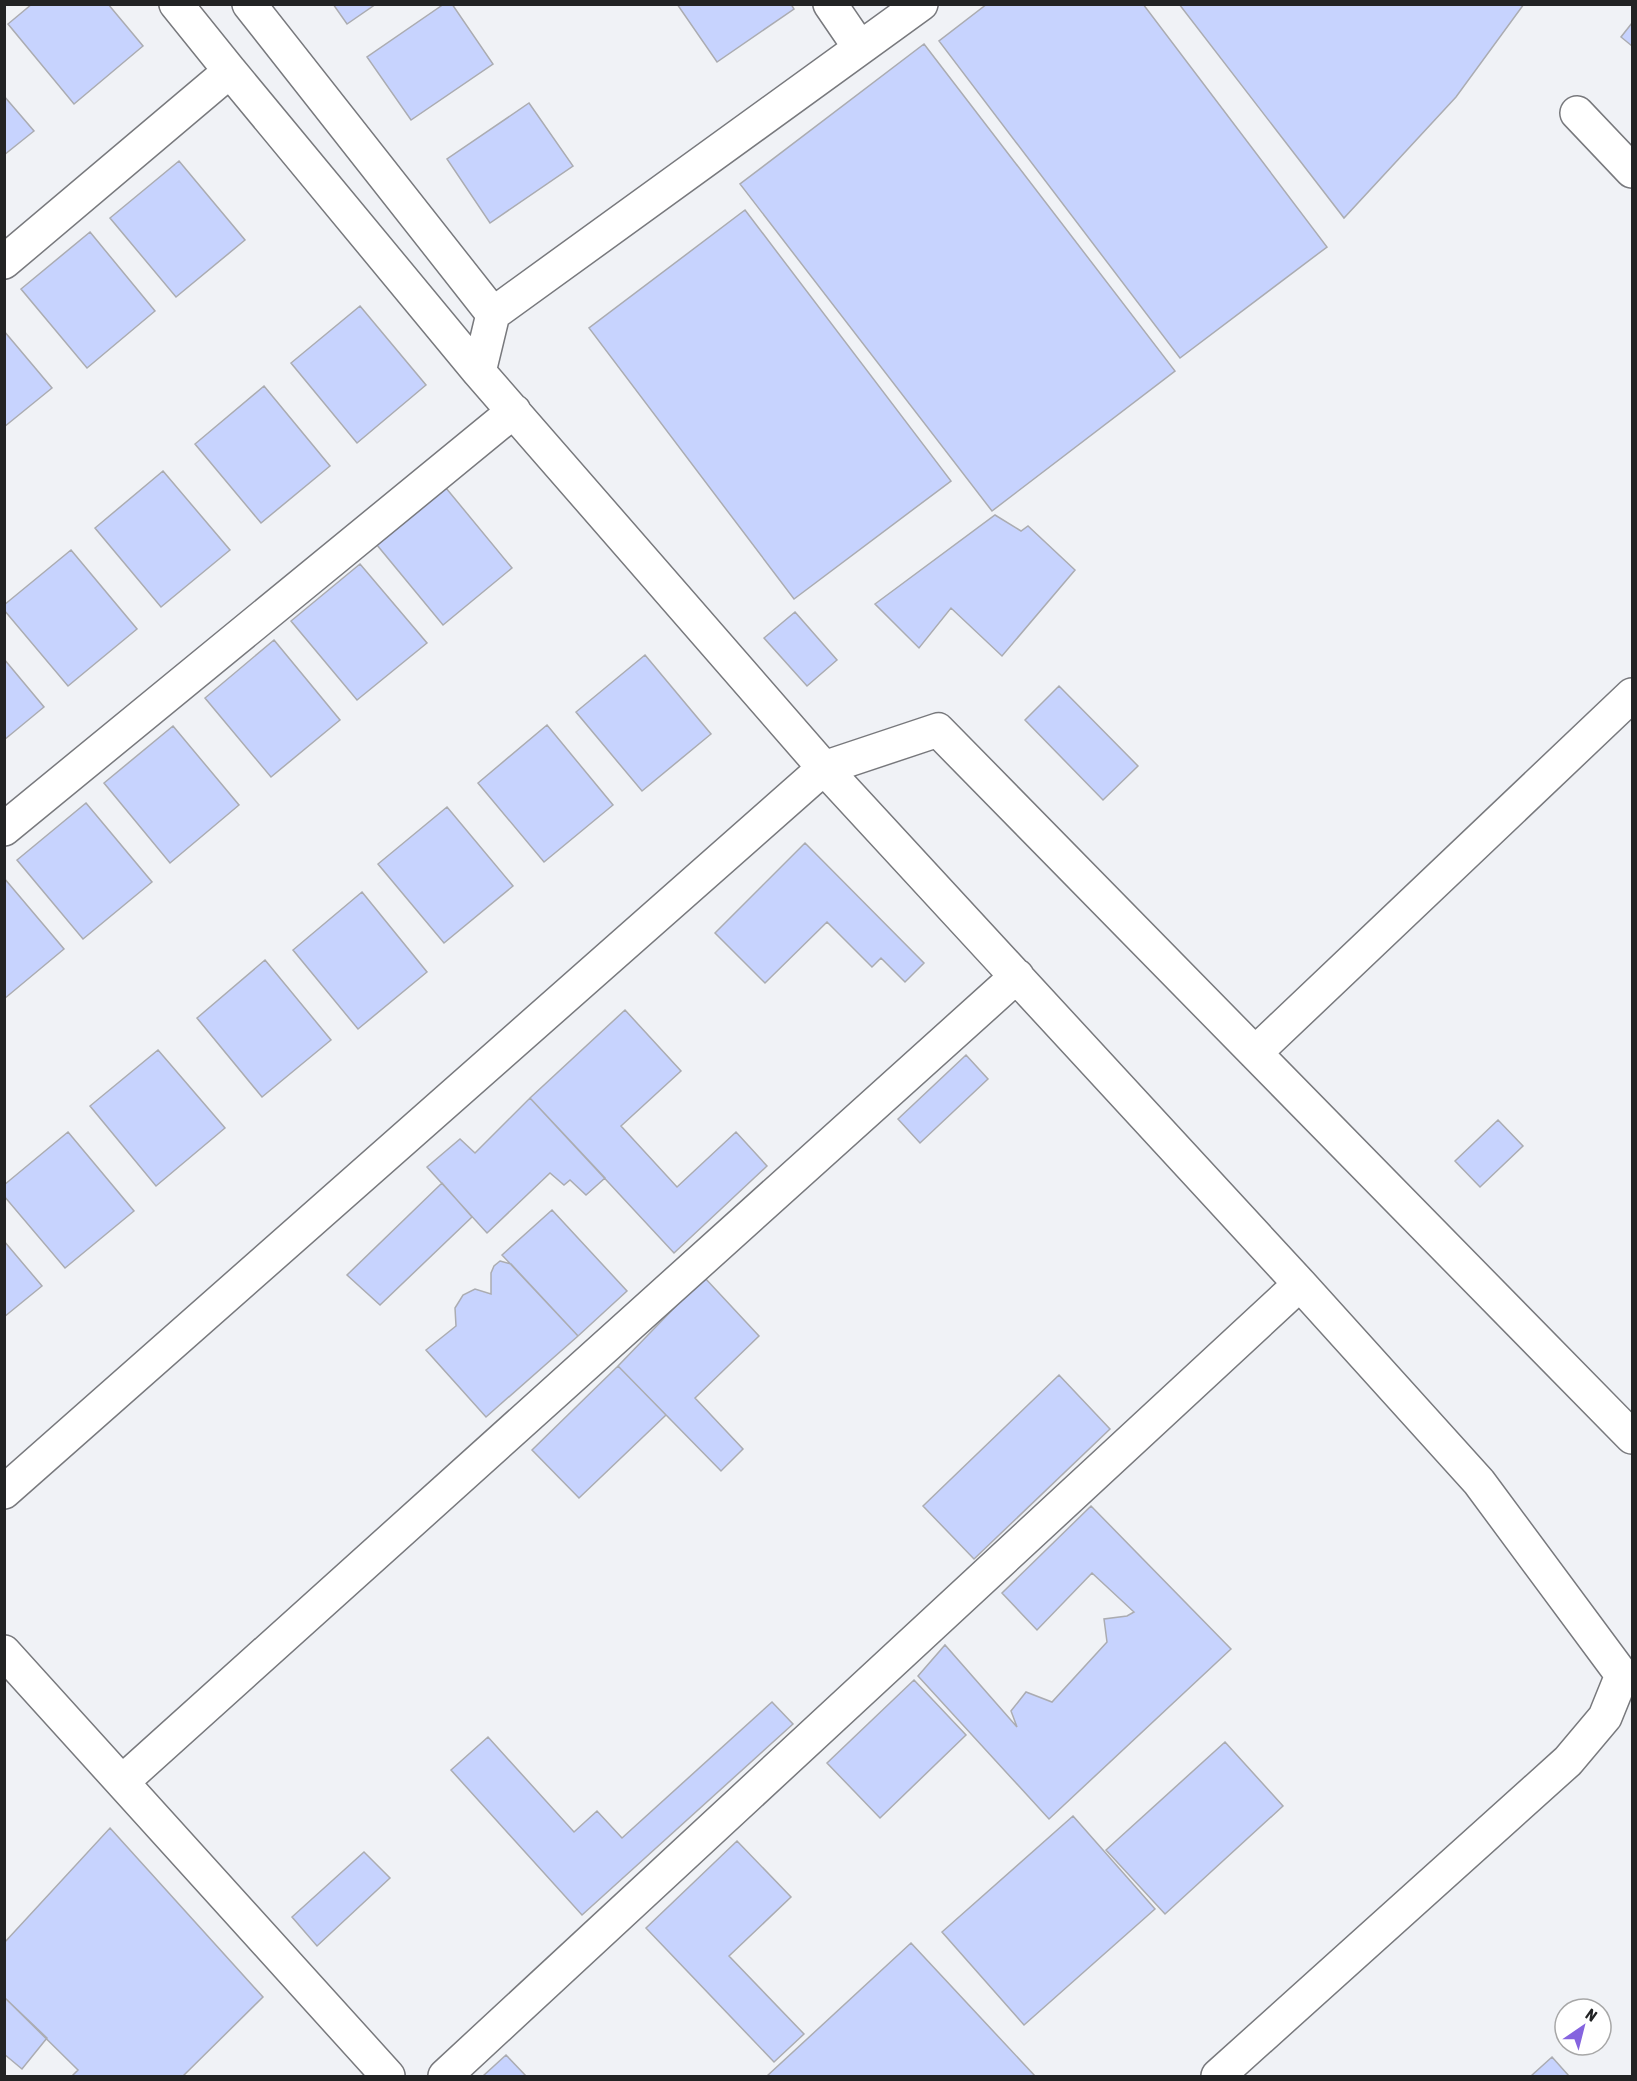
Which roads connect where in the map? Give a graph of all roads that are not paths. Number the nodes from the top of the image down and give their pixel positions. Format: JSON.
{"nodes":[{"id":1,"x":176,"y":4,"type":"edge"},
{"id":2,"x":249,"y":4,"type":"edge"},
{"id":3,"x":830,"y":4,"type":"edge"},
{"id":4,"x":921,"y":4,"type":"edge"},
{"id":5,"x":860,"y":48,"type":"junction"},
{"id":6,"x":230,"y":71,"type":"junction"},
{"id":7,"x":1577,"y":113,"type":"dead end"},
{"id":8,"x":1632,"y":171,"type":"edge"},
{"id":9,"x":4,"y":262,"type":"edge"},
{"id":10,"x":493,"y":314,"type":"junction"},
{"id":11,"x":479,"y":372,"type":"junction"},
{"id":12,"x":514,"y":411,"type":"junction"},
{"id":13,"x":1632,"y":695,"type":"edge"},
{"id":14,"x":824,"y":768,"type":"junction"},
{"id":15,"x":4,"y":829,"type":"edge"},
{"id":16,"x":1017,"y":976,"type":"junction"},
{"id":17,"x":1255,"y":1053,"type":"junction"},
{"id":18,"x":1300,"y":1284,"type":"junction"},
{"id":19,"x":1632,"y":1437,"type":"edge"},
{"id":20,"x":4,"y":1492,"type":"edge"},
{"id":21,"x":4,"y":1652,"type":"edge"},
{"id":22,"x":122,"y":1782,"type":"junction"},
{"id":23,"x":388,"y":2076,"type":"edge"},
{"id":24,"x":445,"y":2076,"type":"edge"},
{"id":25,"x":1218,"y":2076,"type":"edge"}],
"edges":[{"from":1,"to":6,"type":"street"},
{"from":2,"to":10,"type":"street"},
{"from":3,"to":5,"type":"street"},
{"from":4,"to":5,"type":"street"},
{"from":5,"to":10,"type":"street"},
{"from":6,"to":9,"type":"street"},
{"from":6,"to":11,"type":"street"},
{"from":7,"to":8,"type":"street"},
{"from":10,"to":11,"type":"street"},
{"from":11,"to":12,"type":"street"},
{"from":12,"to":14,"type":"street"},
{"from":12,"to":15,"type":"street"},
{"from":13,"to":17,"type":"street"},
{"from":14,"to":16,"type":"street"},
{"from":14,"to":17,"type":"street"},
{"from":14,"to":20,"type":"street"},
{"from":16,"to":18,"type":"street"},
{"from":16,"to":22,"type":"street"},
{"from":17,"to":19,"type":"street"},
{"from":18,"to":24,"type":"street"},
{"from":18,"to":25,"type":"street"},
{"from":21,"to":22,"type":"street"},
{"from":22,"to":23,"type":"street"}]}
